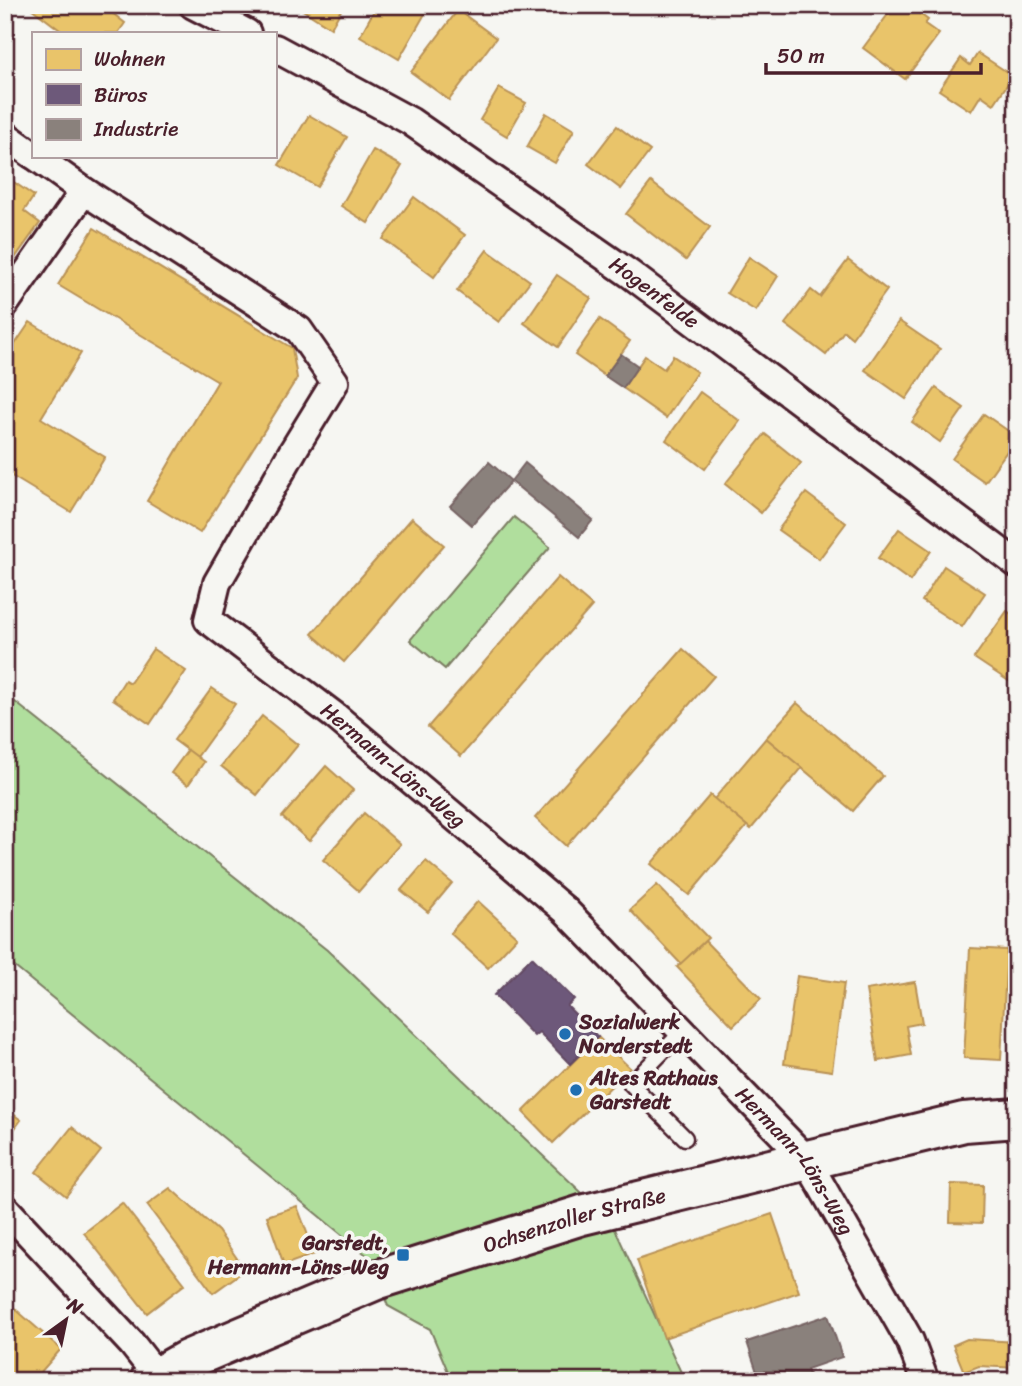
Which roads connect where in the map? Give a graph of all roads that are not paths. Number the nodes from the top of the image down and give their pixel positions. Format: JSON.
{"nodes":[{"id":1,"x":194,"y":5,"type":"edge"},
{"id":2,"x":245,"y":32,"type":"edge"},
{"id":3,"x":276,"y":49,"type":"edge"},
{"id":4,"x":5,"y":135,"type":"edge"},
{"id":5,"x":32,"y":154,"type":"edge"},
{"id":6,"x":38,"y":158,"type":"edge"},
{"id":7,"x":84,"y":191,"type":"junction"},
{"id":8,"x":5,"y":304,"type":"edge"},
{"id":9,"x":1017,"y":564,"type":"edge"},
{"id":10,"x":682,"y":1032,"type":"junction"},
{"id":11,"x":1017,"y":1118,"type":"edge"},
{"id":12,"x":685,"y":1138,"type":"dead end"},
{"id":13,"x":806,"y":1159,"type":"junction"},
{"id":14,"x":5,"y":1208,"type":"edge"},
{"id":15,"x":156,"y":1379,"type":"edge"},
{"id":16,"x":925,"y":1381,"type":"edge"}],
"edges":[{"from":1,"to":2,"type":"street"},
{"from":3,"to":9,"type":"street","name":"Hogenfelde"},
{"from":4,"to":5,"type":"street","name":"Hermann-Löns-Weg"},
{"from":6,"to":7,"type":"street","name":"Hermann-Löns-Weg"},
{"from":7,"to":8,"type":"street"},
{"from":7,"to":10,"type":"street","name":"Hermann-Löns-Weg"},
{"from":10,"to":12,"type":"lane"},
{"from":10,"to":13,"type":"street","name":"Hermann-Löns-Weg"},
{"from":11,"to":13,"type":"street","name":"Ochsenzoller Straße"},
{"from":13,"to":15,"type":"street","name":"Ochsenzoller Straße"},
{"from":13,"to":16,"type":"street","name":"Hermann-Löns-Weg"},
{"from":14,"to":15,"type":"street"}]}
